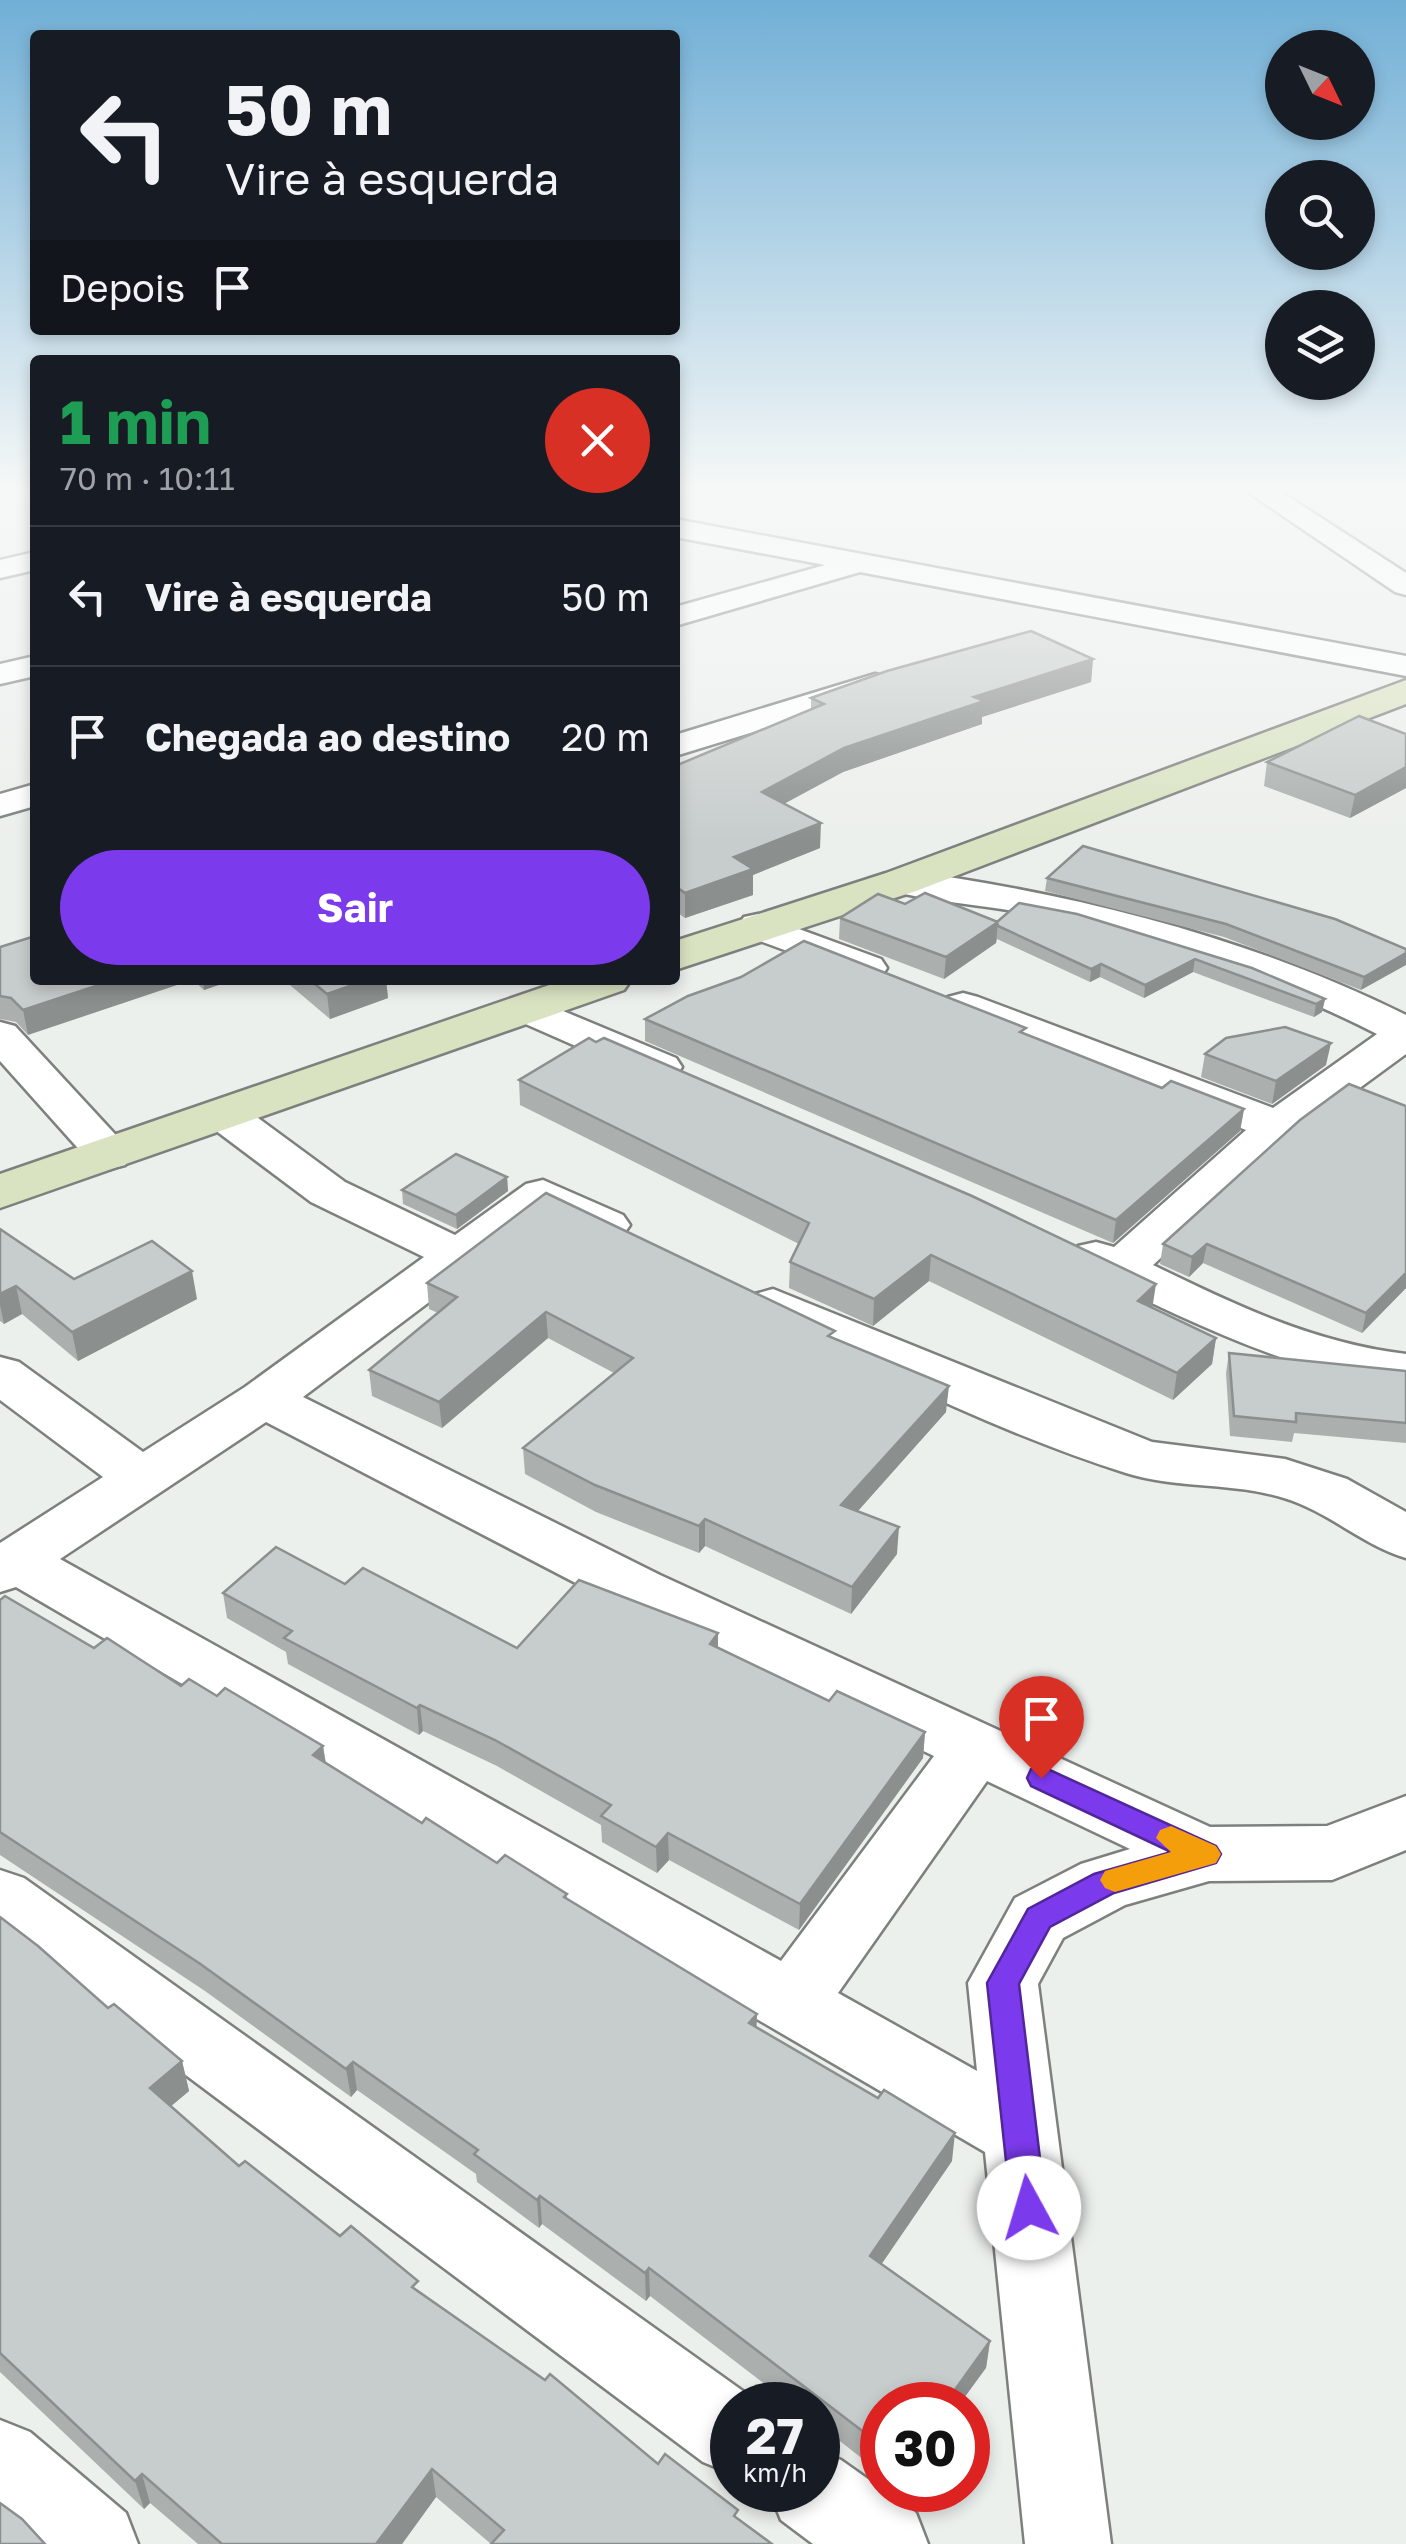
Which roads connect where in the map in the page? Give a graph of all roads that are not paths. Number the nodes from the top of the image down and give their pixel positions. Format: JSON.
{"nodes":[{"id":1,"x":719,"y":605,"type":"edge"},
{"id":2,"x":1065,"y":605,"type":"edge"},
{"id":3,"x":1104,"y":612,"type":"junction"},
{"id":4,"x":680,"y":616,"type":"edge"},
{"id":5,"x":1048,"y":630,"type":"dead end"},
{"id":6,"x":1406,"y":666,"type":"edge"},
{"id":7,"x":30,"y":667,"type":"edge"},
{"id":8,"x":0,"y":674,"type":"edge"},
{"id":9,"x":899,"y":676,"type":"edge"},
{"id":10,"x":1406,"y":691,"type":"edge"},
{"id":11,"x":680,"y":744,"type":"edge"},
{"id":12,"x":30,"y":796,"type":"edge"},
{"id":13,"x":0,"y":804,"type":"edge"},
{"id":14,"x":901,"y":882,"type":"junction"},
{"id":15,"x":758,"y":926,"type":"junction"},
{"id":16,"x":680,"y":954,"type":"edge"},
{"id":17,"x":594,"y":985,"type":"edge"},
{"id":18,"x":527,"y":1009,"type":"junction"},
{"id":19,"x":1406,"y":1033,"type":"edge"},
{"id":20,"x":0,"y":1036,"type":"edge"},
{"id":21,"x":700,"y":1084,"type":"edge"},
{"id":22,"x":223,"y":1114,"type":"junction"},
{"id":23,"x":1278,"y":1126,"type":"junction"},
{"id":24,"x":109,"y":1155,"type":"junction"},
{"id":25,"x":0,"y":1192,"type":"edge"},
{"id":26,"x":1054,"y":1238,"type":"edge"},
{"id":27,"x":645,"y":1243,"type":"edge"},
{"id":28,"x":458,"y":1255,"type":"junction"},
{"id":29,"x":1120,"y":1268,"type":"junction"},
{"id":30,"x":730,"y":1284,"type":"edge"},
{"id":31,"x":1406,"y":1370,"type":"edge"},
{"id":32,"x":0,"y":1374,"type":"edge"},
{"id":33,"x":264,"y":1399,"type":"junction"},
{"id":34,"x":140,"y":1477,"type":"junction"},
{"id":35,"x":1406,"y":1538,"type":"edge"},
{"id":36,"x":8,"y":1566,"type":"edge"},
{"id":37,"x":976,"y":1747,"type":"junction"},
{"id":38,"x":1406,"y":1822,"type":"edge"},
{"id":39,"x":1206,"y":1854,"type":"junction"},
{"id":40,"x":0,"y":1898,"type":"edge"},
{"id":41,"x":791,"y":2002,"type":"junction"},
{"id":42,"x":1020,"y":2133,"type":"junction"},
{"id":43,"x":710,"y":2416,"type":"edge"},
{"id":44,"x":0,"y":2462,"type":"edge"},
{"id":45,"x":840,"y":2511,"type":"edge"},
{"id":46,"x":95,"y":2544,"type":"edge"},
{"id":47,"x":885,"y":2544,"type":"edge"},
{"id":48,"x":1068,"y":2544,"type":"edge"}],
"edges":[{"from":1,"to":4,"type":"street"},
{"from":2,"to":3,"type":"street"},
{"from":3,"to":5,"type":"street"},
{"from":3,"to":6,"type":"street"},
{"from":7,"to":8,"type":"street"},
{"from":9,"to":11,"type":"street"},
{"from":10,"to":14,"type":"main road"},
{"from":12,"to":13,"type":"street"},
{"from":14,"to":15,"type":"main road"},
{"from":14,"to":19,"type":"street"},
{"from":15,"to":16,"type":"main road"},
{"from":15,"to":23,"type":"street"},
{"from":17,"to":18,"type":"main road"},
{"from":18,"to":21,"type":"street"},
{"from":18,"to":22,"type":"main road"},
{"from":19,"to":23,"type":"street"},
{"from":20,"to":24,"type":"street"},
{"from":22,"to":24,"type":"main road"},
{"from":22,"to":28,"type":"street"},
{"from":23,"to":29,"type":"street"},
{"from":24,"to":25,"type":"main road"},
{"from":26,"to":29,"type":"street"},
{"from":27,"to":28,"type":"street"},
{"from":28,"to":33,"type":"street"},
{"from":29,"to":31,"type":"street"},
{"from":30,"to":35,"type":"street"},
{"from":32,"to":34,"type":"street"},
{"from":33,"to":34,"type":"street"},
{"from":33,"to":37,"type":"street"},
{"from":34,"to":36,"type":"street"},
{"from":36,"to":41,"type":"street"},
{"from":37,"to":39,"type":"street"},
{"from":37,"to":41,"type":"street"},
{"from":38,"to":39,"type":"street"},
{"from":39,"to":42,"type":"street"},
{"from":40,"to":43,"type":"street"},
{"from":41,"to":42,"type":"street"},
{"from":42,"to":48,"type":"street"},
{"from":44,"to":46,"type":"street"},
{"from":45,"to":47,"type":"street"}]}
